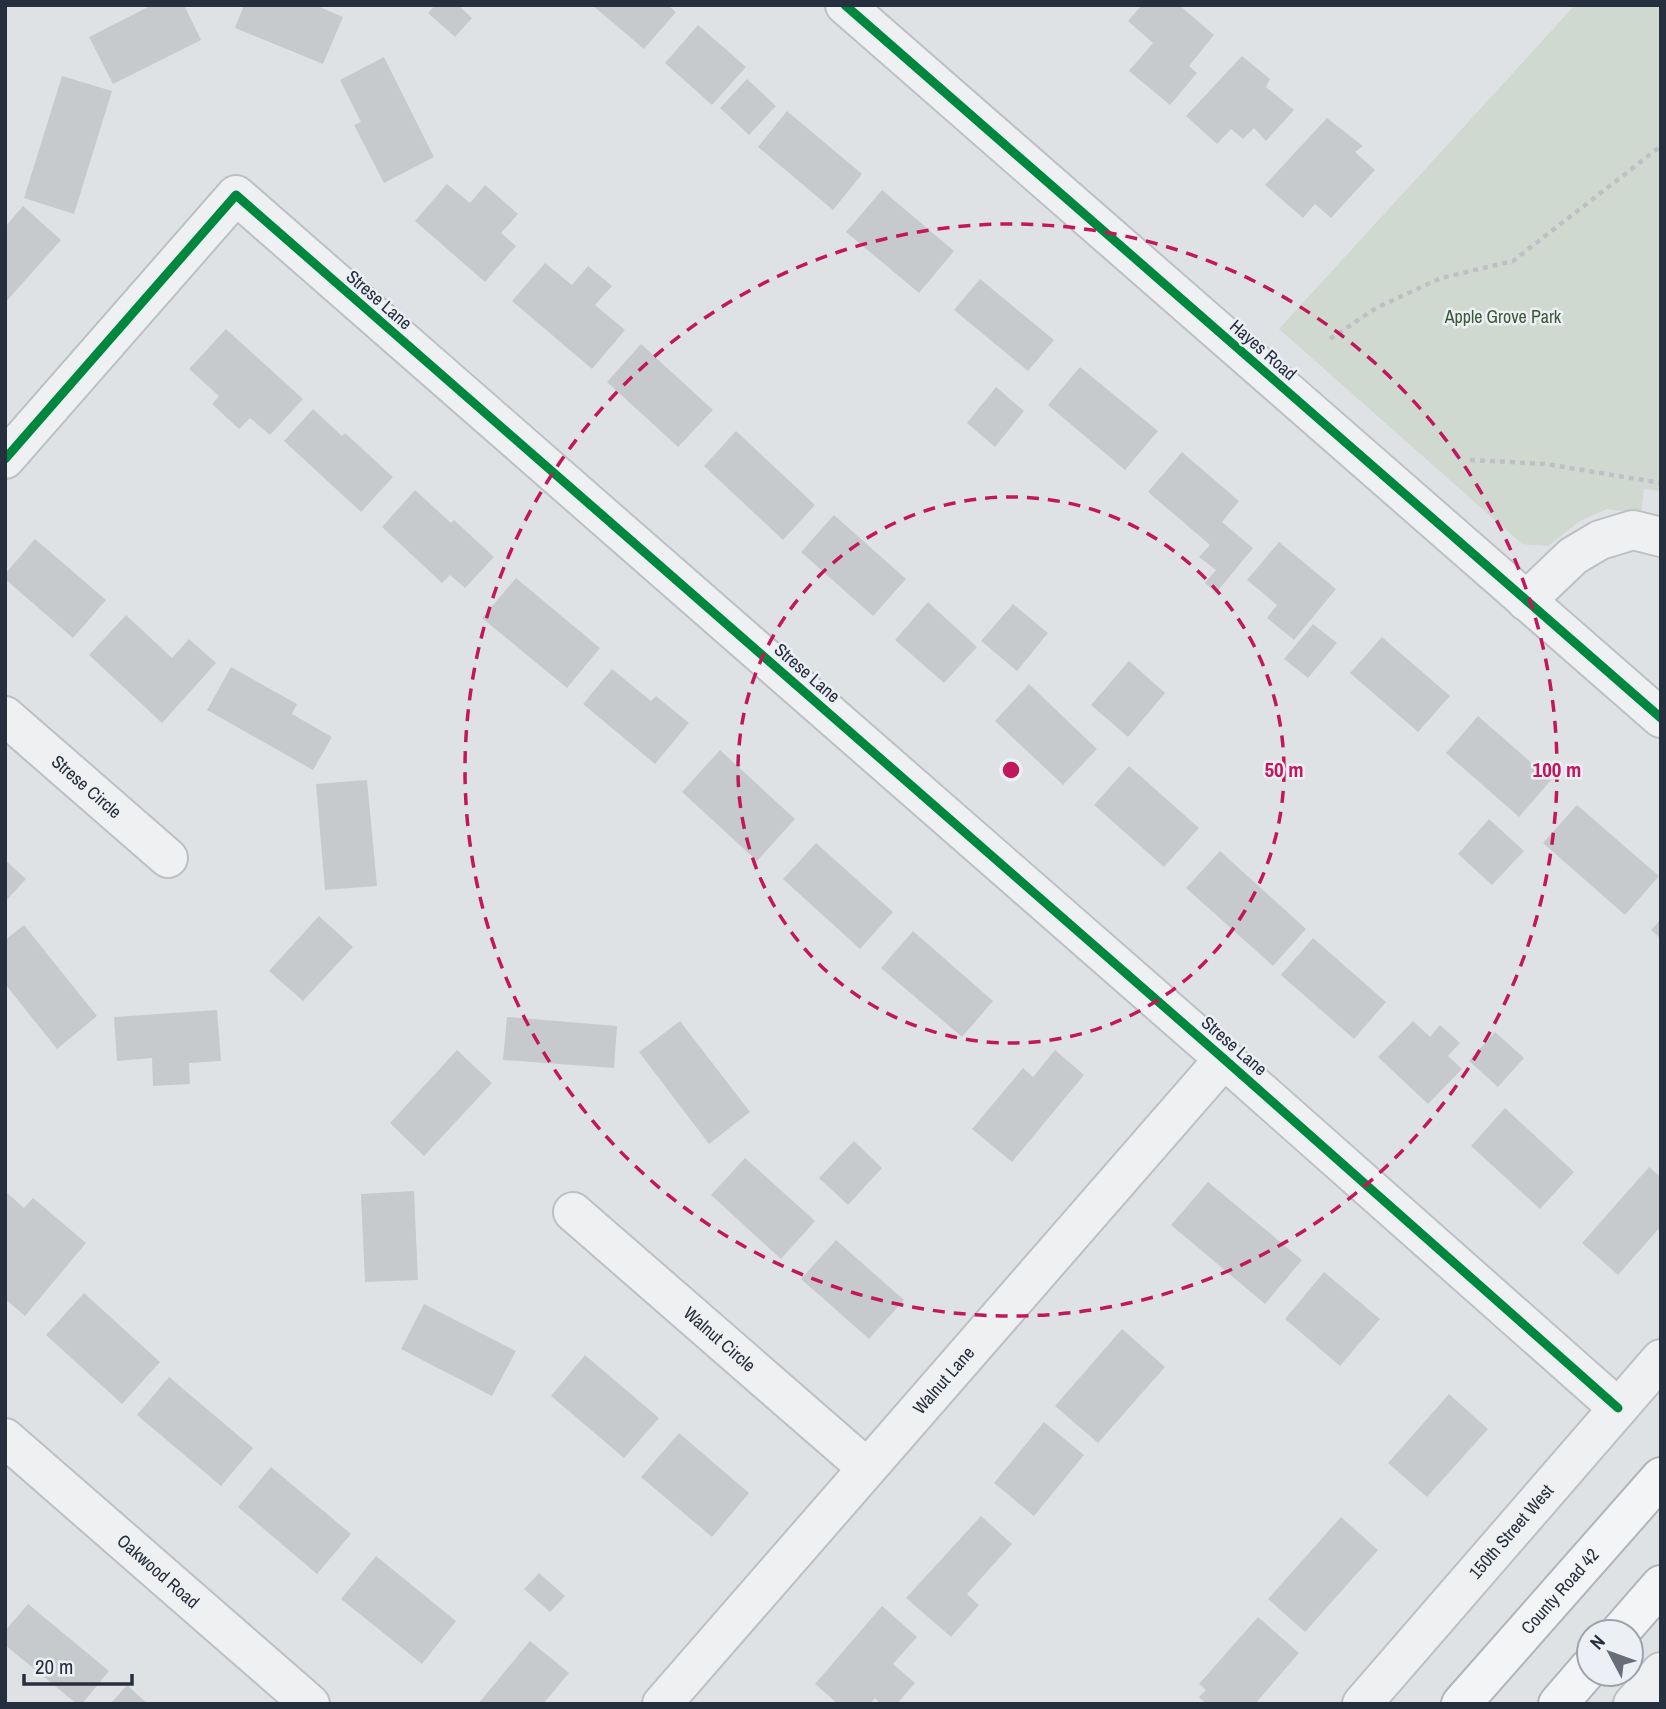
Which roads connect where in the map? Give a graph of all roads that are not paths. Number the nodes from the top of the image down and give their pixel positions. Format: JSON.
{"nodes":[{"id":1,"x":845,"y":5,"type":"edge"},
{"id":2,"x":5,"y":459,"type":"edge"},
{"id":3,"x":1661,"y":537,"type":"edge"},
{"id":4,"x":1526,"y":601,"type":"junction"},
{"id":5,"x":5,"y":716,"type":"edge"},
{"id":6,"x":1661,"y":718,"type":"edge"},
{"id":7,"x":168,"y":858,"type":"dead end"},
{"id":8,"x":1224,"y":1059,"type":"junction"},
{"id":9,"x":573,"y":1212,"type":"dead end"},
{"id":10,"x":1661,"y":1360,"type":"edge"},
{"id":11,"x":1618,"y":1408,"type":"junction"},
{"id":12,"x":5,"y":1437,"type":"edge"},
{"id":13,"x":867,"y":1468,"type":"junction"},
{"id":14,"x":1661,"y":1477,"type":"edge"},
{"id":15,"x":1661,"y":1585,"type":"edge"},
{"id":16,"x":1632,"y":1618,"type":"edge"},
{"id":17,"x":1661,"y":1672,"type":"edge"},
{"id":18,"x":1575,"y":1684,"type":"edge"},
{"id":19,"x":310,"y":1704,"type":"edge"},
{"id":20,"x":662,"y":1704,"type":"edge"},
{"id":21,"x":1362,"y":1704,"type":"edge"},
{"id":22,"x":1461,"y":1704,"type":"edge"},
{"id":23,"x":1558,"y":1704,"type":"edge"},
{"id":24,"x":1633,"y":1704,"type":"edge"}],
"edges":[{"from":1,"to":4,"type":"street","name":"Hayes Road"},
{"from":2,"to":8,"type":"street","name":"Strese Lane"},
{"from":3,"to":4,"type":"street"},
{"from":4,"to":6,"type":"street","name":"Hayes Road"},
{"from":5,"to":7,"type":"street","name":"Strese Circle"},
{"from":8,"to":11,"type":"street","name":"Strese Lane"},
{"from":8,"to":13,"type":"street","name":"Walnut Lane"},
{"from":9,"to":13,"type":"street","name":"Walnut Circle"},
{"from":10,"to":11,"type":"street","name":"150th Street West"},
{"from":11,"to":21,"type":"street","name":"150th Street West"},
{"from":12,"to":19,"type":"street","name":"Oakwood Road"},
{"from":13,"to":20,"type":"street","name":"Walnut Lane"},
{"from":14,"to":22,"type":"highway","name":"County Road 42"},
{"from":15,"to":16,"type":"highway"},
{"from":17,"to":24,"type":"street"},
{"from":18,"to":23,"type":"highway"}]}
